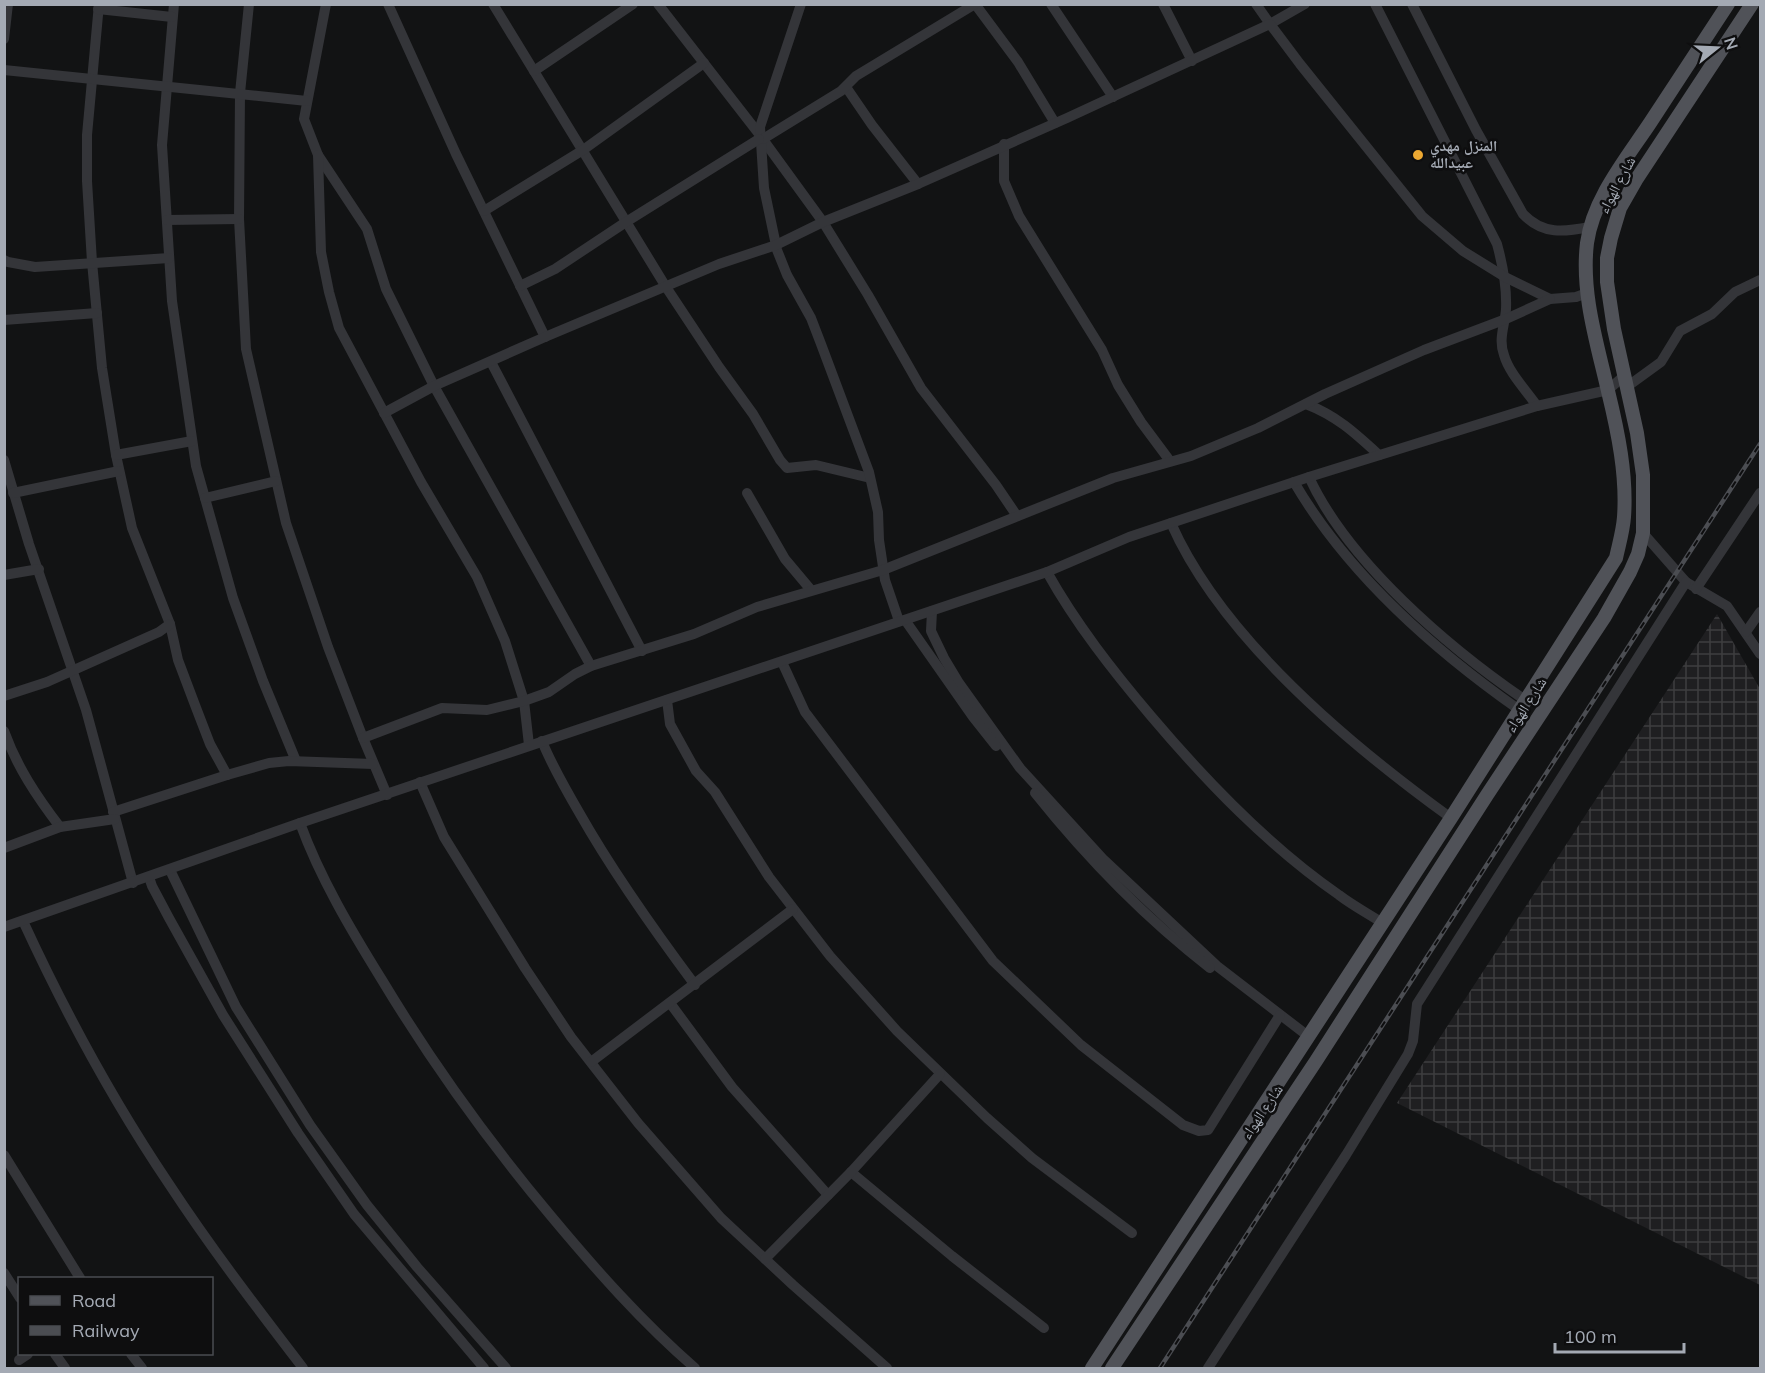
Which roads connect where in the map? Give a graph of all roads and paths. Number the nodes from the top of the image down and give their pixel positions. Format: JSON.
{"nodes":[{"id":1,"x":8,"y":4,"type":"edge"},
{"id":2,"x":174,"y":4,"type":"edge"},
{"id":3,"x":249,"y":4,"type":"edge"},
{"id":4,"x":326,"y":4,"type":"edge"},
{"id":5,"x":388,"y":4,"type":"edge"},
{"id":6,"x":494,"y":4,"type":"edge"},
{"id":7,"x":633,"y":4,"type":"edge"},
{"id":8,"x":658,"y":4,"type":"edge"},
{"id":9,"x":801,"y":4,"type":"edge"},
{"id":10,"x":975,"y":4,"type":"edge"},
{"id":11,"x":1051,"y":4,"type":"edge"},
{"id":12,"x":1163,"y":4,"type":"edge"},
{"id":13,"x":1256,"y":4,"type":"edge"},
{"id":14,"x":1305,"y":4,"type":"edge"},
{"id":15,"x":1375,"y":4,"type":"edge"},
{"id":16,"x":1413,"y":4,"type":"edge"},
{"id":17,"x":1728,"y":4,"type":"edge"},
{"id":18,"x":1752,"y":4,"type":"edge"},
{"id":19,"x":98,"y":7,"type":"edge"},
{"id":20,"x":172,"y":17,"type":"junction"},
{"id":21,"x":6,"y":18,"type":"edge"},
{"id":22,"x":1270,"y":24,"type":"junction"},
{"id":23,"x":4,"y":39,"type":"edge"},
{"id":24,"x":1192,"y":61,"type":"junction"},
{"id":25,"x":704,"y":63,"type":"junction"},
{"id":26,"x":4,"y":70,"type":"edge"},
{"id":27,"x":534,"y":71,"type":"junction"},
{"id":28,"x":92,"y":78,"type":"junction"},
{"id":29,"x":167,"y":86,"type":"junction"},
{"id":30,"x":846,"y":87,"type":"junction"},
{"id":31,"x":240,"y":93,"type":"junction"},
{"id":32,"x":1113,"y":97,"type":"junction"},
{"id":33,"x":307,"y":101,"type":"junction"},
{"id":34,"x":1055,"y":123,"type":"junction"},
{"id":35,"x":760,"y":137,"type":"junction"},
{"id":36,"x":1004,"y":144,"type":"junction"},
{"id":37,"x":583,"y":150,"type":"junction"},
{"id":38,"x":318,"y":155,"type":"junction"},
{"id":39,"x":918,"y":184,"type":"junction"},
{"id":40,"x":484,"y":211,"type":"junction"},
{"id":41,"x":239,"y":219,"type":"junction"},
{"id":42,"x":167,"y":220,"type":"junction"},
{"id":43,"x":626,"y":222,"type":"junction"},
{"id":44,"x":823,"y":222,"type":"junction"},
{"id":45,"x":1590,"y":227,"type":"junction"},
{"id":46,"x":776,"y":245,"type":"junction"},
{"id":47,"x":169,"y":258,"type":"junction"},
{"id":48,"x":4,"y":260,"type":"edge"},
{"id":49,"x":92,"y":263,"type":"junction"},
{"id":50,"x":1505,"y":277,"type":"junction"},
{"id":51,"x":1761,"y":280,"type":"edge"},
{"id":52,"x":520,"y":286,"type":"junction"},
{"id":53,"x":666,"y":287,"type":"junction"},
{"id":54,"x":1587,"y":293,"type":"junction"},
{"id":55,"x":1550,"y":299,"type":"junction"},
{"id":56,"x":97,"y":313,"type":"junction"},
{"id":57,"x":4,"y":320,"type":"edge"},
{"id":58,"x":1506,"y":320,"type":"junction"},
{"id":59,"x":545,"y":337,"type":"junction"},
{"id":60,"x":491,"y":362,"type":"junction"},
{"id":61,"x":1626,"y":381,"type":"junction"},
{"id":62,"x":435,"y":386,"type":"junction"},
{"id":63,"x":1608,"y":390,"type":"junction"},
{"id":64,"x":1306,"y":404,"type":"junction"},
{"id":65,"x":1537,"y":406,"type":"junction"},
{"id":66,"x":384,"y":413,"type":"junction"},
{"id":67,"x":192,"y":441,"type":"junction"},
{"id":68,"x":116,"y":455,"type":"junction"},
{"id":69,"x":1379,"y":455,"type":"junction"},
{"id":70,"x":4,"y":460,"type":"edge"},
{"id":71,"x":1170,"y":461,"type":"junction"},
{"id":72,"x":119,"y":471,"type":"junction"},
{"id":73,"x":1309,"y":477,"type":"junction"},
{"id":74,"x":870,"y":478,"type":"junction"},
{"id":75,"x":276,"y":481,"type":"junction"},
{"id":76,"x":1294,"y":482,"type":"junction"},
{"id":77,"x":13,"y":493,"type":"junction"},
{"id":78,"x":747,"y":493,"type":"dead end"},
{"id":79,"x":1761,"y":493,"type":"edge"},
{"id":80,"x":205,"y":498,"type":"junction"},
{"id":81,"x":1017,"y":516,"type":"junction"},
{"id":82,"x":1171,"y":523,"type":"junction"},
{"id":83,"x":1643,"y":533,"type":"junction"},
{"id":84,"x":39,"y":569,"type":"junction"},
{"id":85,"x":883,"y":570,"type":"junction"},
{"id":86,"x":1047,"y":572,"type":"junction"},
{"id":87,"x":4,"y":574,"type":"edge"},
{"id":88,"x":1686,"y":582,"type":"junction"},
{"id":89,"x":1696,"y":589,"type":"junction"},
{"id":90,"x":811,"y":590,"type":"junction"},
{"id":91,"x":933,"y":611,"type":"junction"},
{"id":92,"x":1761,"y":612,"type":"edge"},
{"id":93,"x":902,"y":621,"type":"junction"},
{"id":94,"x":170,"y":624,"type":"junction"},
{"id":95,"x":1746,"y":632,"type":"junction"},
{"id":96,"x":642,"y":651,"type":"junction"},
{"id":97,"x":1761,"y":654,"type":"edge"},
{"id":98,"x":782,"y":662,"type":"junction"},
{"id":99,"x":591,"y":666,"type":"junction"},
{"id":100,"x":74,"y":670,"type":"junction"},
{"id":101,"x":4,"y":696,"type":"edge"},
{"id":102,"x":667,"y":700,"type":"junction"},
{"id":103,"x":524,"y":701,"type":"junction"},
{"id":104,"x":1521,"y":705,"type":"junction"},
{"id":105,"x":4,"y":731,"type":"edge"},
{"id":106,"x":363,"y":738,"type":"junction"},
{"id":107,"x":542,"y":741,"type":"junction"},
{"id":108,"x":530,"y":745,"type":"junction"},
{"id":109,"x":296,"y":761,"type":"junction"},
{"id":110,"x":373,"y":764,"type":"junction"},
{"id":111,"x":227,"y":775,"type":"junction"},
{"id":112,"x":420,"y":782,"type":"junction"},
{"id":113,"x":387,"y":795,"type":"junction"},
{"id":114,"x":114,"y":815,"type":"junction"},
{"id":115,"x":1451,"y":818,"type":"junction"},
{"id":116,"x":300,"y":823,"type":"junction"},
{"id":117,"x":60,"y":827,"type":"junction"},
{"id":118,"x":4,"y":848,"type":"edge"},
{"id":119,"x":170,"y":870,"type":"junction"},
{"id":120,"x":149,"y":877,"type":"junction"},
{"id":121,"x":133,"y":883,"type":"junction"},
{"id":122,"x":793,"y":909,"type":"junction"},
{"id":123,"x":23,"y":921,"type":"junction"},
{"id":124,"x":1382,"y":922,"type":"junction"},
{"id":125,"x":4,"y":927,"type":"edge"},
{"id":126,"x":695,"y":985,"type":"junction"},
{"id":127,"x":670,"y":1003,"type":"junction"},
{"id":128,"x":1278,"y":1014,"type":"junction"},
{"id":129,"x":1308,"y":1036,"type":"junction"},
{"id":130,"x":591,"y":1062,"type":"junction"},
{"id":131,"x":940,"y":1074,"type":"junction"},
{"id":132,"x":4,"y":1155,"type":"edge"},
{"id":133,"x":851,"y":1172,"type":"junction"},
{"id":134,"x":828,"y":1195,"type":"junction"},
{"id":135,"x":1132,"y":1233,"type":"dead end"},
{"id":136,"x":765,"y":1259,"type":"junction"},
{"id":137,"x":4,"y":1273,"type":"edge"},
{"id":138,"x":79,"y":1277,"type":"edge"},
{"id":139,"x":18,"y":1295,"type":"edge"},
{"id":140,"x":1044,"y":1328,"type":"dead end"},
{"id":141,"x":56,"y":1355,"type":"edge"},
{"id":142,"x":132,"y":1355,"type":"edge"},
{"id":143,"x":65,"y":1368,"type":"edge"},
{"id":144,"x":142,"y":1368,"type":"edge"},
{"id":145,"x":303,"y":1368,"type":"edge"},
{"id":146,"x":484,"y":1368,"type":"edge"},
{"id":147,"x":506,"y":1368,"type":"edge"},
{"id":148,"x":695,"y":1368,"type":"edge"},
{"id":149,"x":887,"y":1368,"type":"edge"},
{"id":150,"x":1092,"y":1368,"type":"edge"},
{"id":151,"x":1112,"y":1368,"type":"edge"},
{"id":152,"x":1208,"y":1368,"type":"edge"}],
"edges":[{"from":1,"to":21,"type":"street"},
{"from":2,"to":20,"type":"street"},
{"from":3,"to":31,"type":"street"},
{"from":4,"to":33,"type":"street"},
{"from":5,"to":40,"type":"street"},
{"from":6,"to":27,"type":"street"},
{"from":7,"to":27,"type":"street"},
{"from":8,"to":25,"type":"street"},
{"from":9,"to":35,"type":"street"},
{"from":10,"to":30,"type":"street"},
{"from":10,"to":34,"type":"street"},
{"from":11,"to":32,"type":"street"},
{"from":12,"to":24,"type":"street"},
{"from":13,"to":22,"type":"street"},
{"from":14,"to":22,"type":"street"},
{"from":15,"to":50,"type":"street"},
{"from":16,"to":45,"type":"street"},
{"from":17,"to":45,"type":"main road","name":"شارع الهواء"},
{"from":18,"to":61,"type":"main road","name":"شارع الهواء"},
{"from":19,"to":20,"type":"street"},
{"from":19,"to":28,"type":"street"},
{"from":20,"to":29,"type":"street"},
{"from":21,"to":23,"type":"street"},
{"from":22,"to":24,"type":"street"},
{"from":22,"to":50,"type":"street"},
{"from":24,"to":32,"type":"street"},
{"from":25,"to":35,"type":"street"},
{"from":25,"to":37,"type":"street"},
{"from":26,"to":28,"type":"street"},
{"from":27,"to":37,"type":"street"},
{"from":28,"to":29,"type":"street"},
{"from":28,"to":49,"type":"street"},
{"from":29,"to":31,"type":"street"},
{"from":29,"to":42,"type":"street"},
{"from":30,"to":35,"type":"street"},
{"from":30,"to":39,"type":"street"},
{"from":31,"to":33,"type":"street"},
{"from":31,"to":41,"type":"street"},
{"from":32,"to":34,"type":"street"},
{"from":33,"to":38,"type":"street"},
{"from":34,"to":36,"type":"street"},
{"from":35,"to":43,"type":"street"},
{"from":35,"to":44,"type":"street"},
{"from":35,"to":46,"type":"street"},
{"from":36,"to":39,"type":"street"},
{"from":36,"to":71,"type":"street"},
{"from":37,"to":40,"type":"street"},
{"from":37,"to":43,"type":"street"},
{"from":38,"to":62,"type":"street"},
{"from":38,"to":66,"type":"street"},
{"from":39,"to":44,"type":"street"},
{"from":40,"to":52,"type":"street"},
{"from":41,"to":42,"type":"street"},
{"from":41,"to":75,"type":"street"},
{"from":42,"to":47,"type":"street"},
{"from":43,"to":52,"type":"street"},
{"from":43,"to":53,"type":"street"},
{"from":44,"to":46,"type":"street"},
{"from":44,"to":81,"type":"street"},
{"from":45,"to":54,"type":"main road","name":"شارع الهواء"},
{"from":46,"to":53,"type":"street"},
{"from":46,"to":74,"type":"street"},
{"from":47,"to":49,"type":"street"},
{"from":47,"to":67,"type":"street"},
{"from":48,"to":49,"type":"street"},
{"from":49,"to":56,"type":"street"},
{"from":50,"to":55,"type":"street"},
{"from":50,"to":58,"type":"street"},
{"from":51,"to":61,"type":"street"},
{"from":52,"to":59,"type":"street"},
{"from":53,"to":59,"type":"street"},
{"from":53,"to":74,"type":"street"},
{"from":54,"to":55,"type":"street"},
{"from":54,"to":63,"type":"main road","name":"شارع الهواء"},
{"from":55,"to":58,"type":"street"},
{"from":56,"to":57,"type":"street"},
{"from":56,"to":68,"type":"street"},
{"from":58,"to":64,"type":"street"},
{"from":58,"to":65,"type":"street"},
{"from":59,"to":60,"type":"street"},
{"from":60,"to":62,"type":"street"},
{"from":60,"to":96,"type":"street"},
{"from":61,"to":63,"type":"street"},
{"from":61,"to":83,"type":"main road","name":"شارع الهواء"},
{"from":62,"to":66,"type":"street"},
{"from":62,"to":99,"type":"street"},
{"from":63,"to":65,"type":"street"},
{"from":63,"to":104,"type":"main road","name":"شارع الهواء"},
{"from":64,"to":69,"type":"street"},
{"from":64,"to":71,"type":"street"},
{"from":65,"to":69,"type":"street"},
{"from":66,"to":103,"type":"street"},
{"from":67,"to":68,"type":"street"},
{"from":67,"to":80,"type":"street"},
{"from":68,"to":72,"type":"street"},
{"from":69,"to":73,"type":"street"},
{"from":70,"to":77,"type":"street"},
{"from":71,"to":81,"type":"street"},
{"from":72,"to":77,"type":"street"},
{"from":72,"to":94,"type":"street"},
{"from":73,"to":76,"type":"street"},
{"from":73,"to":104,"type":"street"},
{"from":74,"to":85,"type":"street"},
{"from":75,"to":80,"type":"street"},
{"from":75,"to":106,"type":"street"},
{"from":76,"to":82,"type":"street"},
{"from":76,"to":104,"type":"street"},
{"from":77,"to":84,"type":"street"},
{"from":78,"to":90,"type":"street"},
{"from":79,"to":89,"type":"street"},
{"from":80,"to":109,"type":"street"},
{"from":81,"to":85,"type":"street"},
{"from":82,"to":86,"type":"street"},
{"from":82,"to":115,"type":"street"},
{"from":83,"to":88,"type":"street"},
{"from":83,"to":151,"type":"main road","name":"شارع الهواء"},
{"from":84,"to":87,"type":"street"},
{"from":84,"to":100,"type":"street"},
{"from":85,"to":90,"type":"street"},
{"from":85,"to":93,"type":"street"},
{"from":86,"to":91,"type":"street"},
{"from":86,"to":124,"type":"street"},
{"from":88,"to":89,"type":"street"},
{"from":88,"to":152,"type":"street"},
{"from":89,"to":95,"type":"street"},
{"from":90,"to":96,"type":"street"},
{"from":91,"to":93,"type":"street"},
{"from":91,"to":128,"type":"street"},
{"from":92,"to":95,"type":"street"},
{"from":93,"to":98,"type":"street"},
{"from":93,"to":128,"type":"street"},
{"from":94,"to":100,"type":"street"},
{"from":94,"to":111,"type":"street"},
{"from":95,"to":97,"type":"street"},
{"from":96,"to":99,"type":"street"},
{"from":98,"to":102,"type":"street"},
{"from":98,"to":128,"type":"street"},
{"from":99,"to":103,"type":"street"},
{"from":100,"to":101,"type":"street"},
{"from":100,"to":114,"type":"street"},
{"from":102,"to":107,"type":"street"},
{"from":102,"to":122,"type":"street"},
{"from":103,"to":106,"type":"street"},
{"from":103,"to":108,"type":"street"},
{"from":104,"to":115,"type":"main road","name":"شارع الهواء"},
{"from":105,"to":117,"type":"street"},
{"from":106,"to":110,"type":"street"},
{"from":107,"to":108,"type":"street"},
{"from":107,"to":126,"type":"street"},
{"from":108,"to":112,"type":"street"},
{"from":109,"to":110,"type":"street"},
{"from":109,"to":111,"type":"street"},
{"from":110,"to":113,"type":"street"},
{"from":111,"to":114,"type":"street"},
{"from":112,"to":113,"type":"street"},
{"from":112,"to":130,"type":"street"},
{"from":113,"to":116,"type":"street"},
{"from":114,"to":117,"type":"street"},
{"from":114,"to":121,"type":"street"},
{"from":115,"to":124,"type":"main road","name":"شارع الهواء"},
{"from":116,"to":119,"type":"street"},
{"from":116,"to":148,"type":"street"},
{"from":117,"to":118,"type":"street"},
{"from":119,"to":120,"type":"street"},
{"from":119,"to":147,"type":"street"},
{"from":120,"to":121,"type":"street"},
{"from":120,"to":146,"type":"street"},
{"from":121,"to":123,"type":"street"},
{"from":122,"to":126,"type":"street"},
{"from":122,"to":131,"type":"street"},
{"from":123,"to":125,"type":"street"},
{"from":123,"to":145,"type":"street"},
{"from":124,"to":129,"type":"main road","name":"شارع الهواء"},
{"from":126,"to":127,"type":"street"},
{"from":127,"to":130,"type":"street"},
{"from":127,"to":134,"type":"street"},
{"from":128,"to":129,"type":"street"},
{"from":129,"to":150,"type":"main road","name":"شارع الهواء"},
{"from":130,"to":136,"type":"street"},
{"from":131,"to":133,"type":"street"},
{"from":131,"to":135,"type":"street"},
{"from":132,"to":138,"type":"street"},
{"from":133,"to":134,"type":"street"},
{"from":133,"to":140,"type":"street"},
{"from":134,"to":136,"type":"street"},
{"from":136,"to":149,"type":"street"},
{"from":137,"to":139,"type":"street"},
{"from":141,"to":143,"type":"street"},
{"from":142,"to":144,"type":"street"}]}
